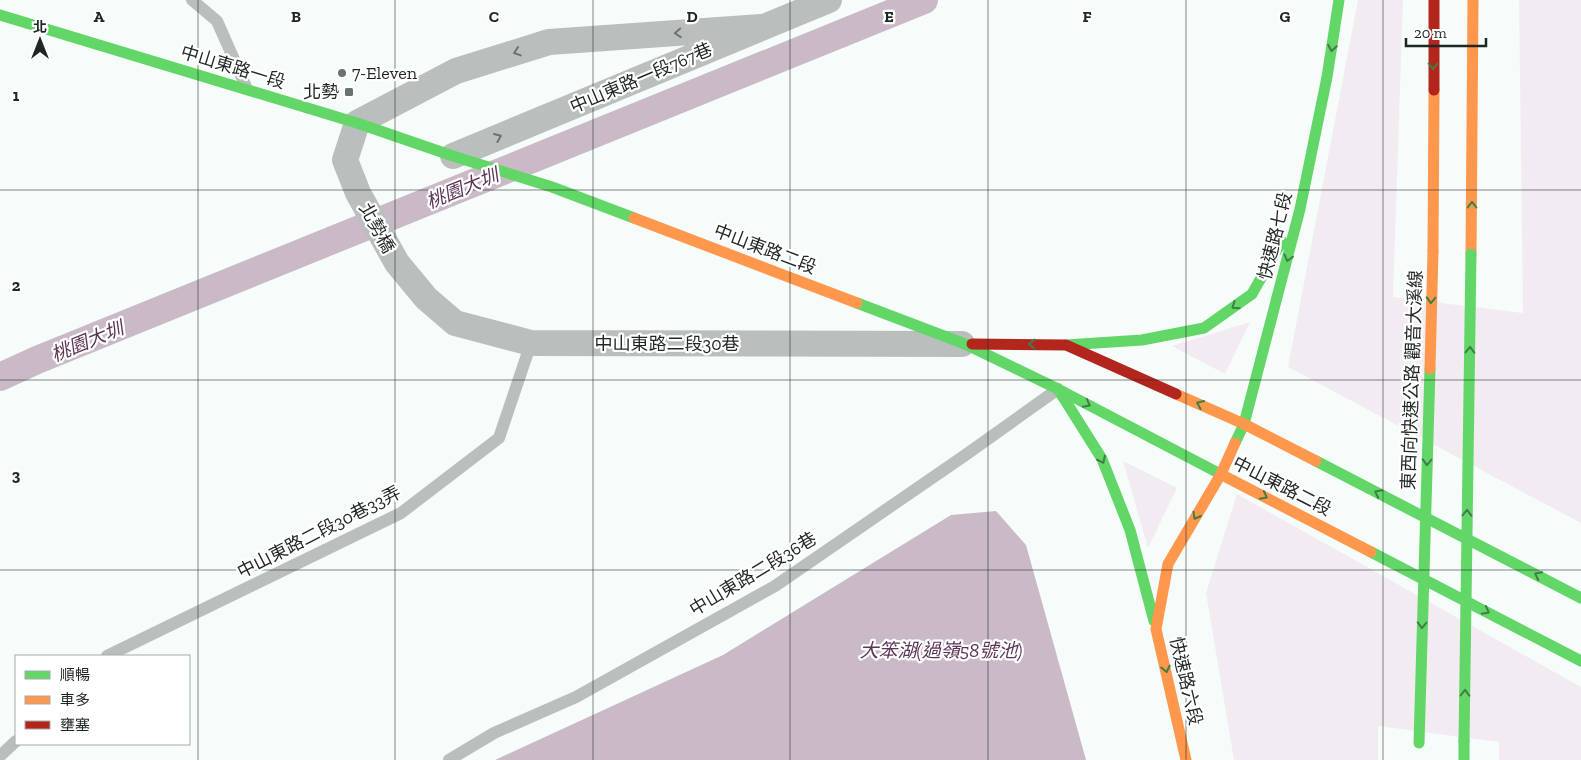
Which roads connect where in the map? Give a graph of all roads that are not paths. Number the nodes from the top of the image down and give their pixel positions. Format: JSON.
{"nodes":[{"id":1,"x":192,"y":0,"type":"edge"},
{"id":2,"x":829,"y":0,"type":"edge"},
{"id":3,"x":1339,"y":0,"type":"edge"},
{"id":4,"x":1434,"y":0,"type":"edge"},
{"id":5,"x":1473,"y":0,"type":"edge"},
{"id":6,"x":0,"y":15,"type":"edge"},
{"id":7,"x":761,"y":27,"type":"junction"},
{"id":8,"x":247,"y":89,"type":"junction"},
{"id":9,"x":358,"y":123,"type":"junction"},
{"id":10,"x":453,"y":156,"type":"junction"},
{"id":11,"x":552,"y":187,"type":"joint"},
{"id":12,"x":1300,"y":209,"type":"junction"},
{"id":13,"x":397,"y":263,"type":"joint"},
{"id":14,"x":531,"y":343,"type":"junction"},
{"id":15,"x":965,"y":344,"type":"junction"},
{"id":16,"x":1066,"y":345,"type":"junction"},
{"id":17,"x":1058,"y":389,"type":"junction"},
{"id":18,"x":1244,"y":424,"type":"junction"},
{"id":19,"x":1221,"y":474,"type":"junction"},
{"id":20,"x":1581,"y":598,"type":"edge"},
{"id":21,"x":1156,"y":628,"type":"junction"},
{"id":22,"x":109,"y":655,"type":"edge"},
{"id":23,"x":1581,"y":660,"type":"edge"},
{"id":24,"x":15,"y":742,"type":"edge"},
{"id":25,"x":1419,"y":747,"type":"dead end"},
{"id":26,"x":0,"y":756,"type":"edge"},
{"id":27,"x":449,"y":760,"type":"edge"},
{"id":28,"x":1186,"y":760,"type":"edge"},
{"id":29,"x":1464,"y":760,"type":"edge"}],
"edges":[{"from":1,"to":8,"type":"lane"},
{"from":2,"to":7,"type":"street","name":"中山東路一段767巷"},
{"from":3,"to":12,"type":"main road","name":"快速路七段","one_way":true},
{"from":4,"to":25,"type":"main road","name":"東西向快速公路 觀音大溪線","one_way":true,"bridge":true},
{"from":29,"to":5,"type":"main road","one_way":true,"bridge":true},
{"from":6,"to":8,"type":"main road","name":"中山東路一段"},
{"from":7,"to":9,"type":"street","one_way":true},
{"from":10,"to":7,"type":"street","name":"中山東路一段767巷","one_way":true},
{"from":8,"to":9,"type":"main road","name":"中山東路一段"},
{"from":9,"to":10,"type":"main road","name":"中山東路一段"},
{"from":9,"to":13,"type":"street","name":"北勢橋"},
{"from":10,"to":11,"type":"main road","name":"中山東路一段"},
{"from":11,"to":15,"type":"main road","name":"中山東路二段"},
{"from":12,"to":16,"type":"main road","one_way":true},
{"from":12,"to":18,"type":"main road","name":"快速路七段","one_way":true},
{"from":13,"to":14,"type":"street","name":"中山東路二段30巷"},
{"from":14,"to":15,"type":"street","name":"中山東路二段30巷"},
{"from":14,"to":22,"type":"lane","name":"中山東路二段30巷33弄"},
{"from":16,"to":15,"type":"main road","name":"中山東路二段","one_way":true},
{"from":15,"to":17,"type":"main road","name":"中山東路二段"},
{"from":18,"to":16,"type":"main road","name":"中山東路二段","one_way":true},
{"from":17,"to":19,"type":"main road","name":"中山東路二段","one_way":true},
{"from":17,"to":21,"type":"main road","one_way":true},
{"from":17,"to":27,"type":"lane","name":"中山東路二段36巷"},
{"from":18,"to":19,"type":"main road","name":"快速路七段"},
{"from":20,"to":18,"type":"main road","name":"中山東路二段","one_way":true},
{"from":19,"to":21,"type":"main road","name":"快速路六段","one_way":true},
{"from":19,"to":23,"type":"main road","name":"中山東路二段","one_way":true},
{"from":21,"to":28,"type":"main road","name":"快速路六段","one_way":true},
{"from":24,"to":26,"type":"lane"}]}
